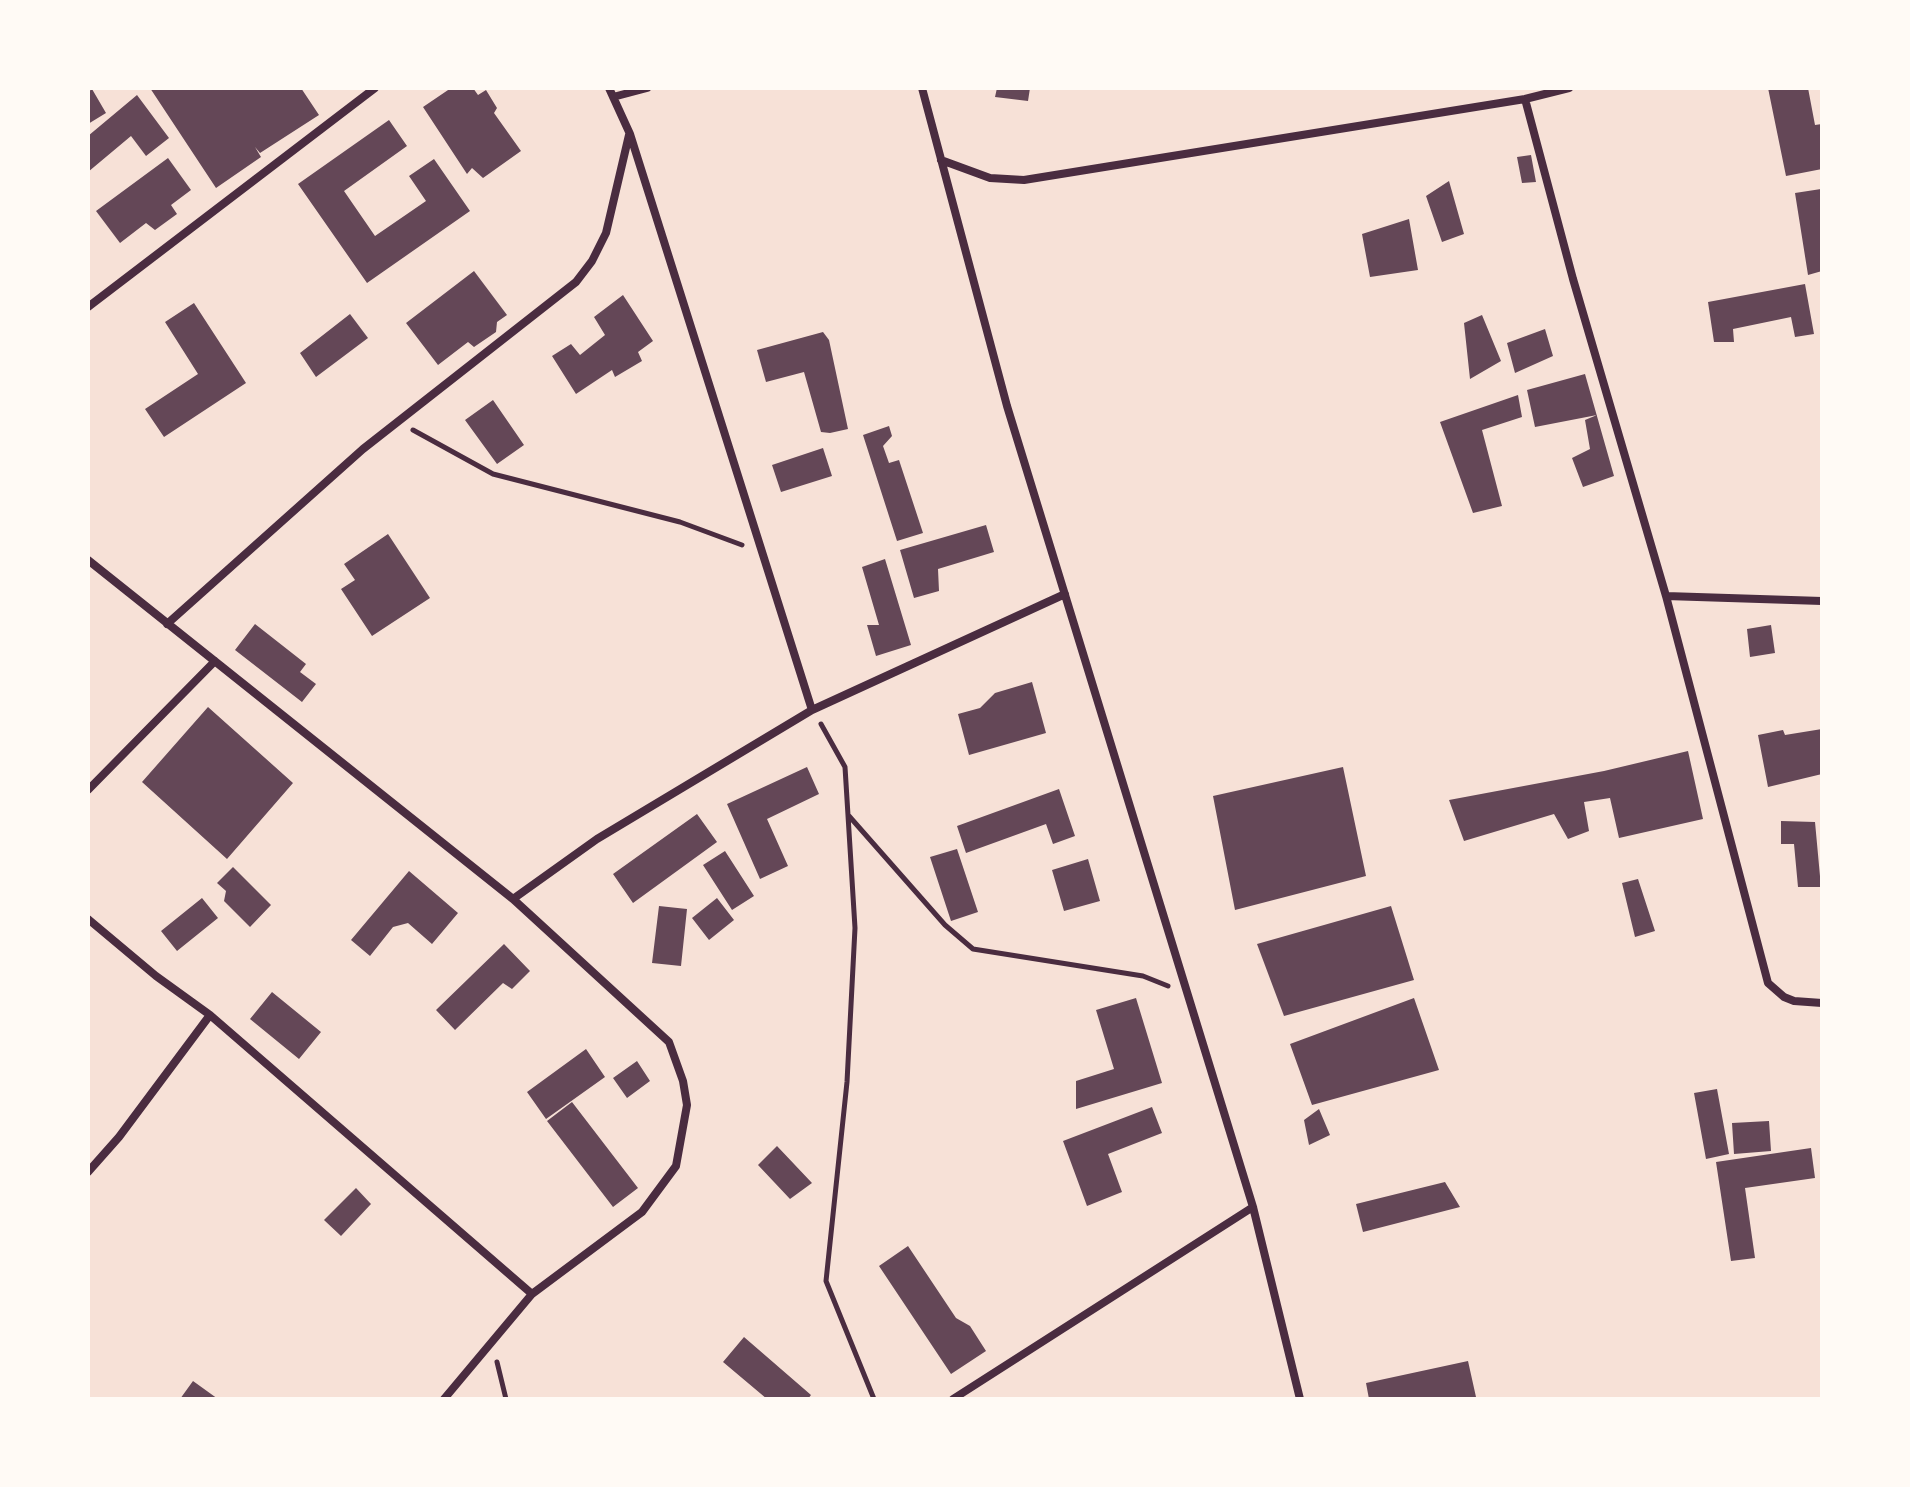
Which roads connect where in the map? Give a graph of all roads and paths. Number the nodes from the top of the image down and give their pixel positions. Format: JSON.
{"nodes":[{"id":1,"x":375,"y":88,"type":"edge"},
{"id":2,"x":647,"y":88,"type":"edge"},
{"id":3,"x":922,"y":88,"type":"edge"},
{"id":4,"x":1569,"y":88,"type":"edge"},
{"id":5,"x":611,"y":92,"type":"edge"},
{"id":6,"x":1525,"y":99,"type":"junction"},
{"id":7,"x":630,"y":134,"type":"junction"},
{"id":8,"x":941,"y":160,"type":"junction"},
{"id":9,"x":88,"y":307,"type":"edge"},
{"id":10,"x":398,"y":421,"type":"junction"},
{"id":11,"x":762,"y":552,"type":"junction"},
{"id":12,"x":88,"y":560,"type":"edge"},
{"id":13,"x":1065,"y":594,"type":"junction"},
{"id":14,"x":1666,"y":596,"type":"junction"},
{"id":15,"x":1822,"y":601,"type":"edge"},
{"id":16,"x":167,"y":624,"type":"junction"},
{"id":17,"x":215,"y":661,"type":"junction"},
{"id":18,"x":812,"y":710,"type":"junction"},
{"id":19,"x":88,"y":790,"type":"edge"},
{"id":20,"x":848,"y":815,"type":"junction"},
{"id":21,"x":513,"y":899,"type":"junction"},
{"id":22,"x":88,"y":919,"type":"edge"},
{"id":23,"x":1189,"y":993,"type":"junction"},
{"id":24,"x":1822,"y":1003,"type":"edge"},
{"id":25,"x":210,"y":1015,"type":"junction"},
{"id":26,"x":88,"y":1172,"type":"edge"},
{"id":27,"x":1253,"y":1207,"type":"junction"},
{"id":28,"x":532,"y":1294,"type":"junction"},
{"id":29,"x":491,"y":1342,"type":"junction"},
{"id":30,"x":444,"y":1399,"type":"edge"},
{"id":31,"x":506,"y":1399,"type":"edge"},
{"id":32,"x":874,"y":1399,"type":"edge"},
{"id":33,"x":953,"y":1399,"type":"edge"},
{"id":34,"x":1300,"y":1399,"type":"edge"}],
"edges":[{"from":1,"to":9,"type":"street"},
{"from":2,"to":5,"type":"street"},
{"from":3,"to":8,"type":"street"},
{"from":4,"to":6,"type":"street"},
{"from":5,"to":7,"type":"street"},
{"from":6,"to":8,"type":"street"},
{"from":6,"to":14,"type":"street"},
{"from":7,"to":10,"type":"street"},
{"from":7,"to":11,"type":"street"},
{"from":8,"to":13,"type":"street"},
{"from":10,"to":11,"type":"path"},
{"from":10,"to":16,"type":"street"},
{"from":11,"to":18,"type":"street"},
{"from":12,"to":16,"type":"street"},
{"from":13,"to":18,"type":"street"},
{"from":13,"to":23,"type":"street"},
{"from":14,"to":15,"type":"street"},
{"from":14,"to":24,"type":"street"},
{"from":16,"to":17,"type":"street"},
{"from":17,"to":19,"type":"street"},
{"from":17,"to":21,"type":"street"},
{"from":18,"to":20,"type":"path"},
{"from":18,"to":21,"type":"street"},
{"from":20,"to":23,"type":"path"},
{"from":20,"to":32,"type":"path"},
{"from":21,"to":28,"type":"street"},
{"from":22,"to":25,"type":"street"},
{"from":23,"to":27,"type":"street"},
{"from":25,"to":26,"type":"street"},
{"from":25,"to":28,"type":"street"},
{"from":27,"to":33,"type":"street"},
{"from":27,"to":34,"type":"street"},
{"from":28,"to":29,"type":"street"},
{"from":29,"to":30,"type":"street"},
{"from":29,"to":31,"type":"path"}]}
